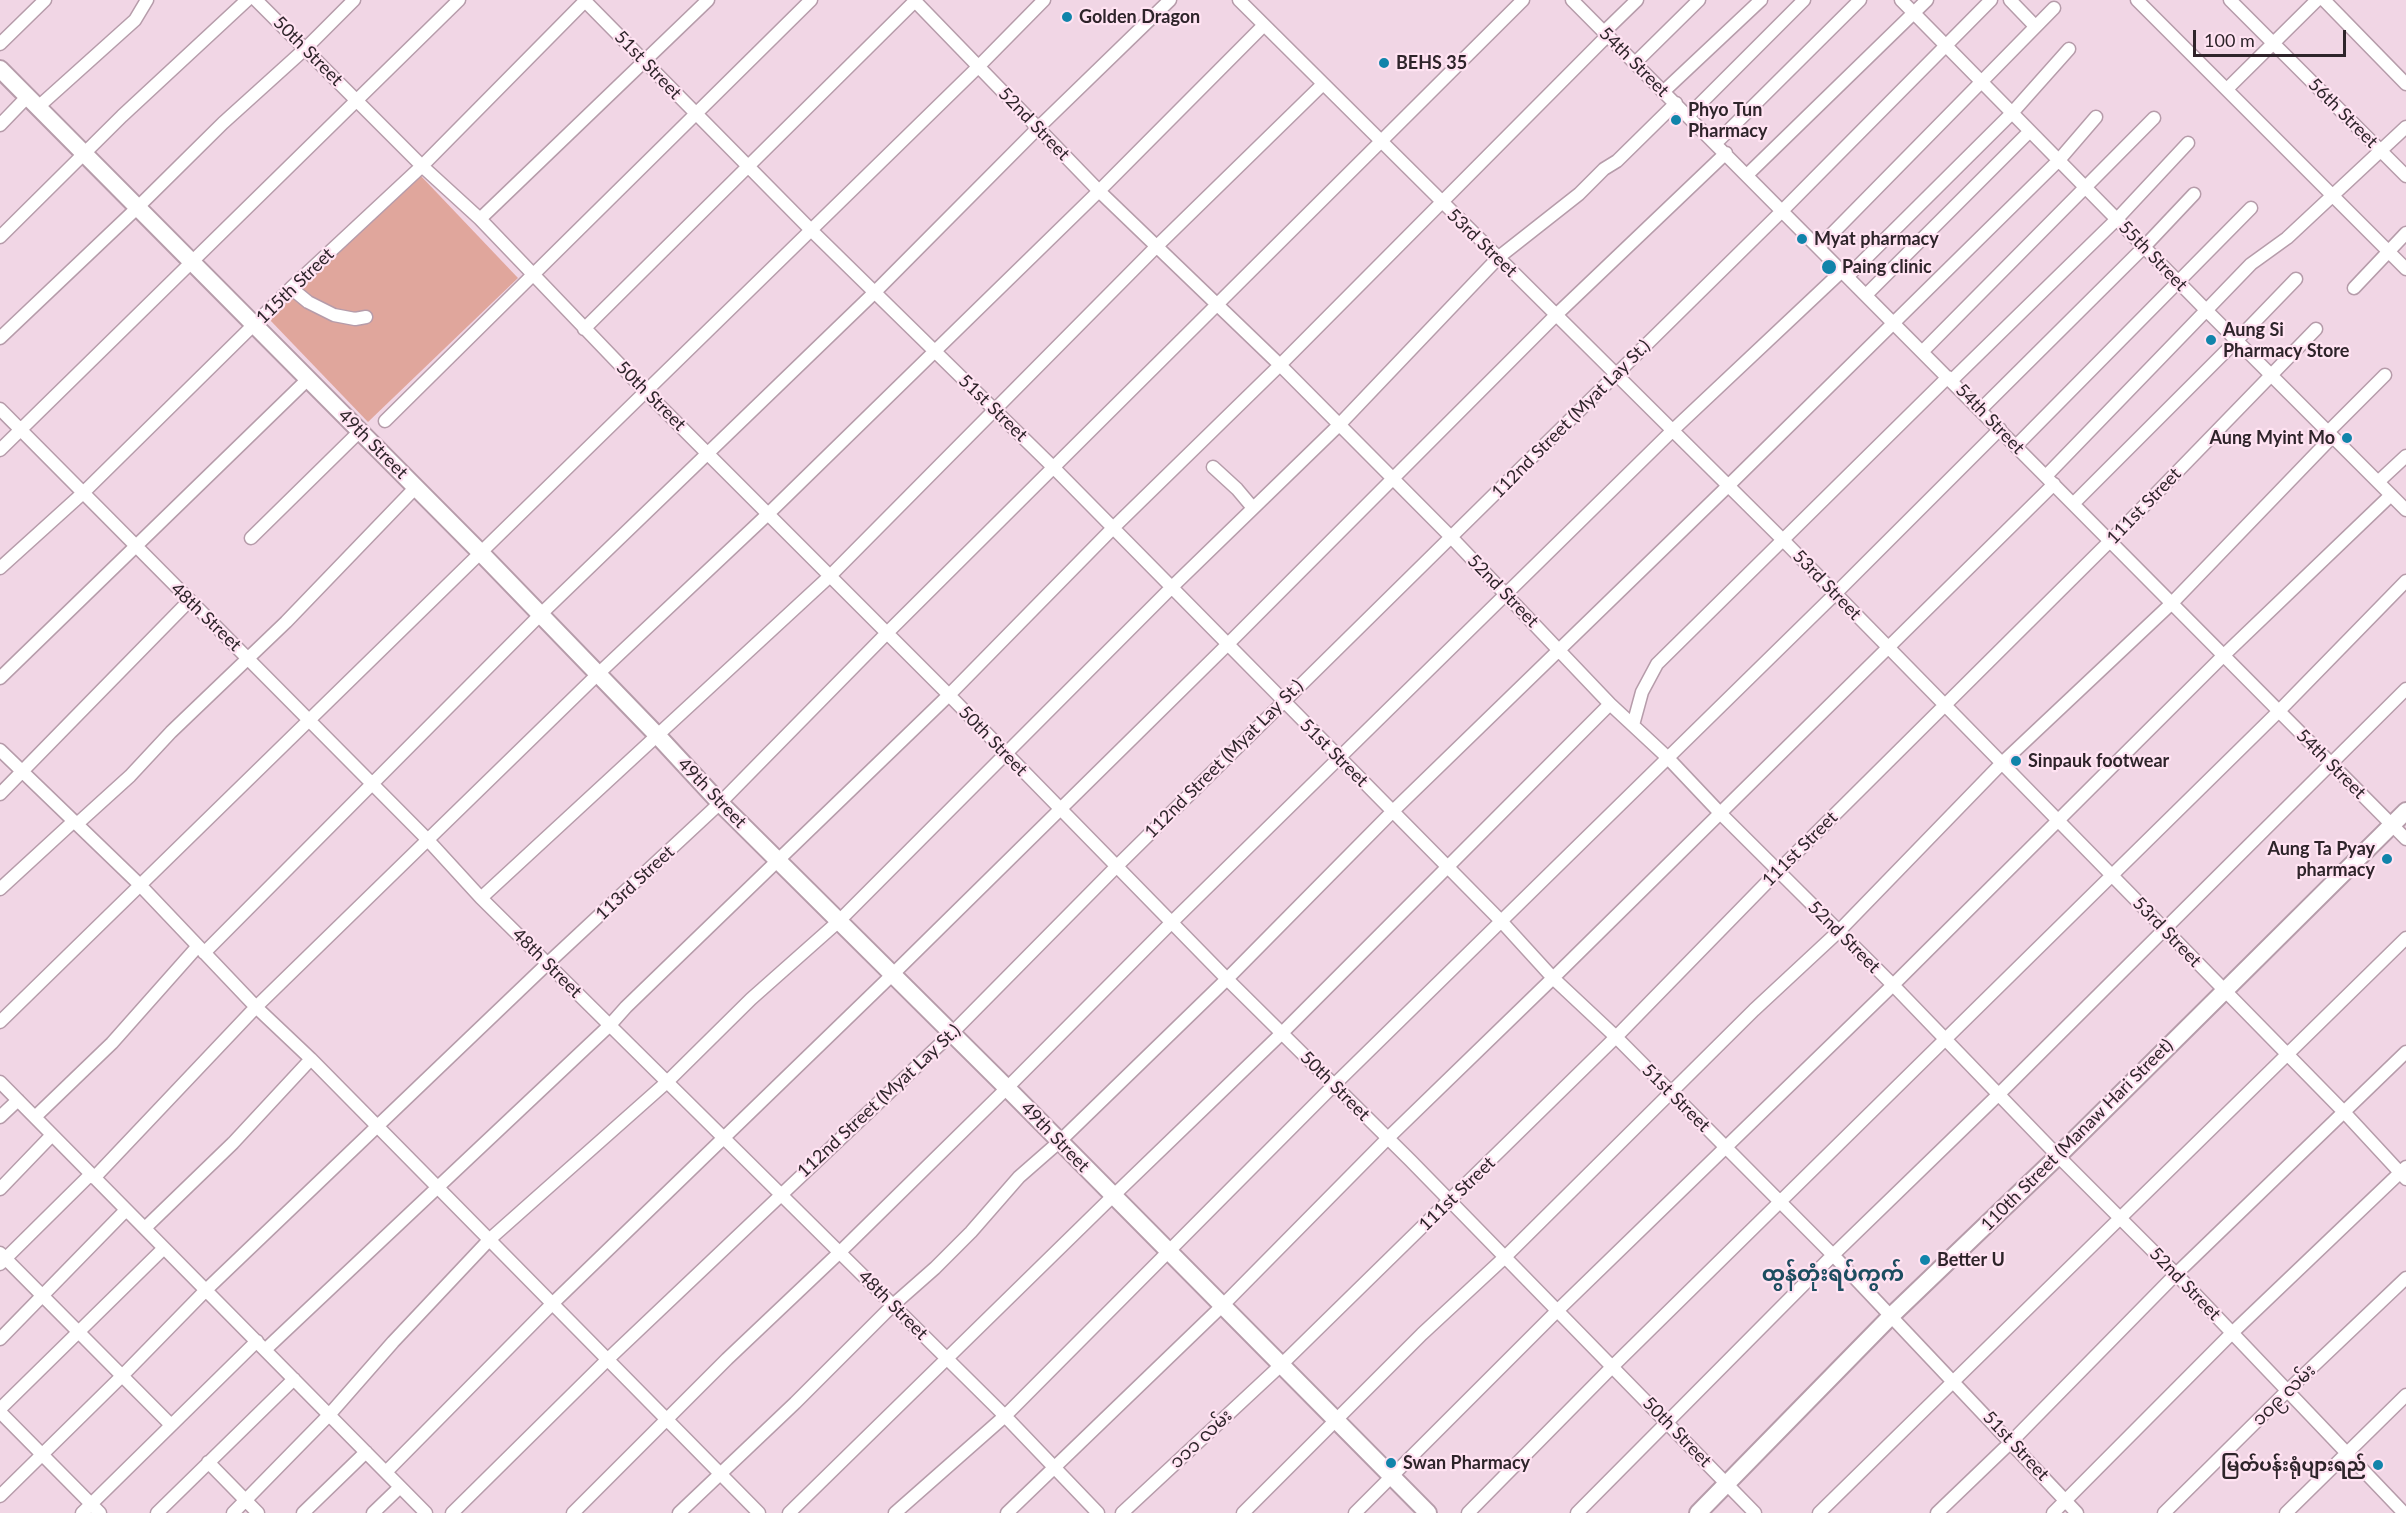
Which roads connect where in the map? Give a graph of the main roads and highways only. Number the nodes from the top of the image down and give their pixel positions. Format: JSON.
{"nodes":[{"id":1,"x":0,"y":69,"type":"edge"},
{"id":2,"x":2406,"y":811,"type":"edge"},
{"id":3,"x":1428,"y":1513,"type":"edge"},
{"id":4,"x":1698,"y":1513,"type":"edge"}],
"edges":[{"from":1,"to":3,"type":"main road","name":"49th Street"},
{"from":2,"to":4,"type":"main road","name":"110th Street (Manaw Hari Street)"}]}
